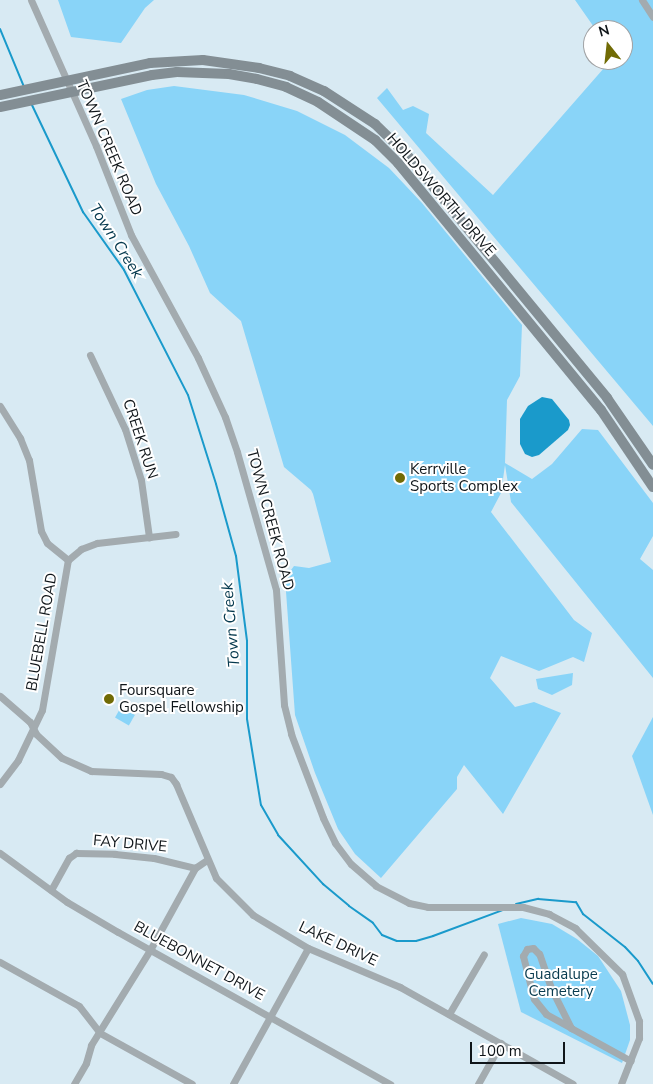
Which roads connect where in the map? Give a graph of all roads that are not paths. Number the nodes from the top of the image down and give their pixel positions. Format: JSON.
{"nodes":[{"id":1,"x":31,"y":0,"type":"edge"},
{"id":2,"x":642,"y":0,"type":"edge"},
{"id":3,"x":653,"y":16,"type":"edge"},
{"id":4,"x":0,"y":94,"type":"edge"},
{"id":5,"x":0,"y":106,"type":"edge"},
{"id":6,"x":567,"y":350,"type":"junction"},
{"id":7,"x":90,"y":355,"type":"dead end"},
{"id":8,"x":558,"y":358,"type":"junction"},
{"id":9,"x":0,"y":406,"type":"edge"},
{"id":10,"x":653,"y":464,"type":"edge"},
{"id":11,"x":653,"y":487,"type":"edge"},
{"id":12,"x":174,"y":534,"type":"dead end"},
{"id":13,"x":149,"y":537,"type":"junction"},
{"id":14,"x":68,"y":560,"type":"junction"},
{"id":15,"x":0,"y":696,"type":"edge"},
{"id":16,"x":34,"y":730,"type":"junction"},
{"id":17,"x":0,"y":784,"type":"edge"},
{"id":18,"x":0,"y":853,"type":"edge"},
{"id":19,"x":207,"y":860,"type":"junction"},
{"id":20,"x":196,"y":868,"type":"junction"},
{"id":21,"x":51,"y":890,"type":"junction"},
{"id":22,"x":308,"y":948,"type":"junction"},
{"id":23,"x":150,"y":950,"type":"junction"},
{"id":24,"x":484,"y":954,"type":"dead end"},
{"id":25,"x":0,"y":962,"type":"edge"},
{"id":26,"x":449,"y":1014,"type":"junction"},
{"id":27,"x":270,"y":1016,"type":"junction"},
{"id":28,"x":572,"y":1028,"type":"junction"},
{"id":29,"x":100,"y":1033,"type":"junction"},
{"id":30,"x":500,"y":1043,"type":"junction"},
{"id":31,"x":631,"y":1061,"type":"junction"},
{"id":32,"x":74,"y":1084,"type":"edge"},
{"id":33,"x":192,"y":1084,"type":"edge"},
{"id":34,"x":233,"y":1084,"type":"edge"},
{"id":35,"x":390,"y":1084,"type":"edge"},
{"id":36,"x":478,"y":1084,"type":"edge"},
{"id":37,"x":573,"y":1084,"type":"edge"},
{"id":38,"x":621,"y":1084,"type":"edge"}],
"edges":[{"from":1,"to":31,"type":"street","name":"TOWN CREEK ROAD"},
{"from":2,"to":3,"type":"street"},
{"from":4,"to":6,"type":"main road","name":"HOLDSWORTH DRIVE"},
{"from":5,"to":8,"type":"main road","name":"HOLDSWORTH DRIVE"},
{"from":6,"to":8,"type":"main road"},
{"from":6,"to":10,"type":"main road","name":"HOLDSWORTH DRIVE"},
{"from":7,"to":13,"type":"street","name":"CREEK RUN"},
{"from":8,"to":11,"type":"main road","name":"HOLDSWORTH DRIVE"},
{"from":9,"to":14,"type":"street"},
{"from":12,"to":13,"type":"street","name":"BLUEBELL ROAD"},
{"from":13,"to":14,"type":"street","name":"BLUEBELL ROAD"},
{"from":14,"to":16,"type":"street","name":"BLUEBELL ROAD"},
{"from":15,"to":16,"type":"street","name":"LAKE DRIVE"},
{"from":16,"to":17,"type":"street","name":"BLUEBELL ROAD"},
{"from":16,"to":19,"type":"street","name":"LAKE DRIVE"},
{"from":18,"to":21,"type":"street","name":"BLUEBONNET DRIVE"},
{"from":19,"to":20,"type":"street"},
{"from":19,"to":22,"type":"street","name":"LAKE DRIVE"},
{"from":20,"to":21,"type":"street","name":"FAY DRIVE"},
{"from":20,"to":23,"type":"street"},
{"from":21,"to":23,"type":"street","name":"BLUEBONNET DRIVE"},
{"from":22,"to":26,"type":"street","name":"LAKE DRIVE"},
{"from":22,"to":27,"type":"street"},
{"from":23,"to":27,"type":"street","name":"BLUEBONNET DRIVE"},
{"from":23,"to":29,"type":"street"},
{"from":24,"to":26,"type":"street"},
{"from":25,"to":29,"type":"street"},
{"from":26,"to":30,"type":"street","name":"LAKE DRIVE"},
{"from":27,"to":34,"type":"street"},
{"from":27,"to":35,"type":"street","name":"BLUEBONNET DRIVE"},
{"from":28,"to":28,"type":"street"},
{"from":28,"to":31,"type":"street"},
{"from":29,"to":32,"type":"street"},
{"from":29,"to":33,"type":"street"},
{"from":30,"to":36,"type":"street"},
{"from":30,"to":37,"type":"street","name":"LAKE DRIVE"},
{"from":31,"to":38,"type":"street","name":"TOWN CREEK ROAD"}]}
